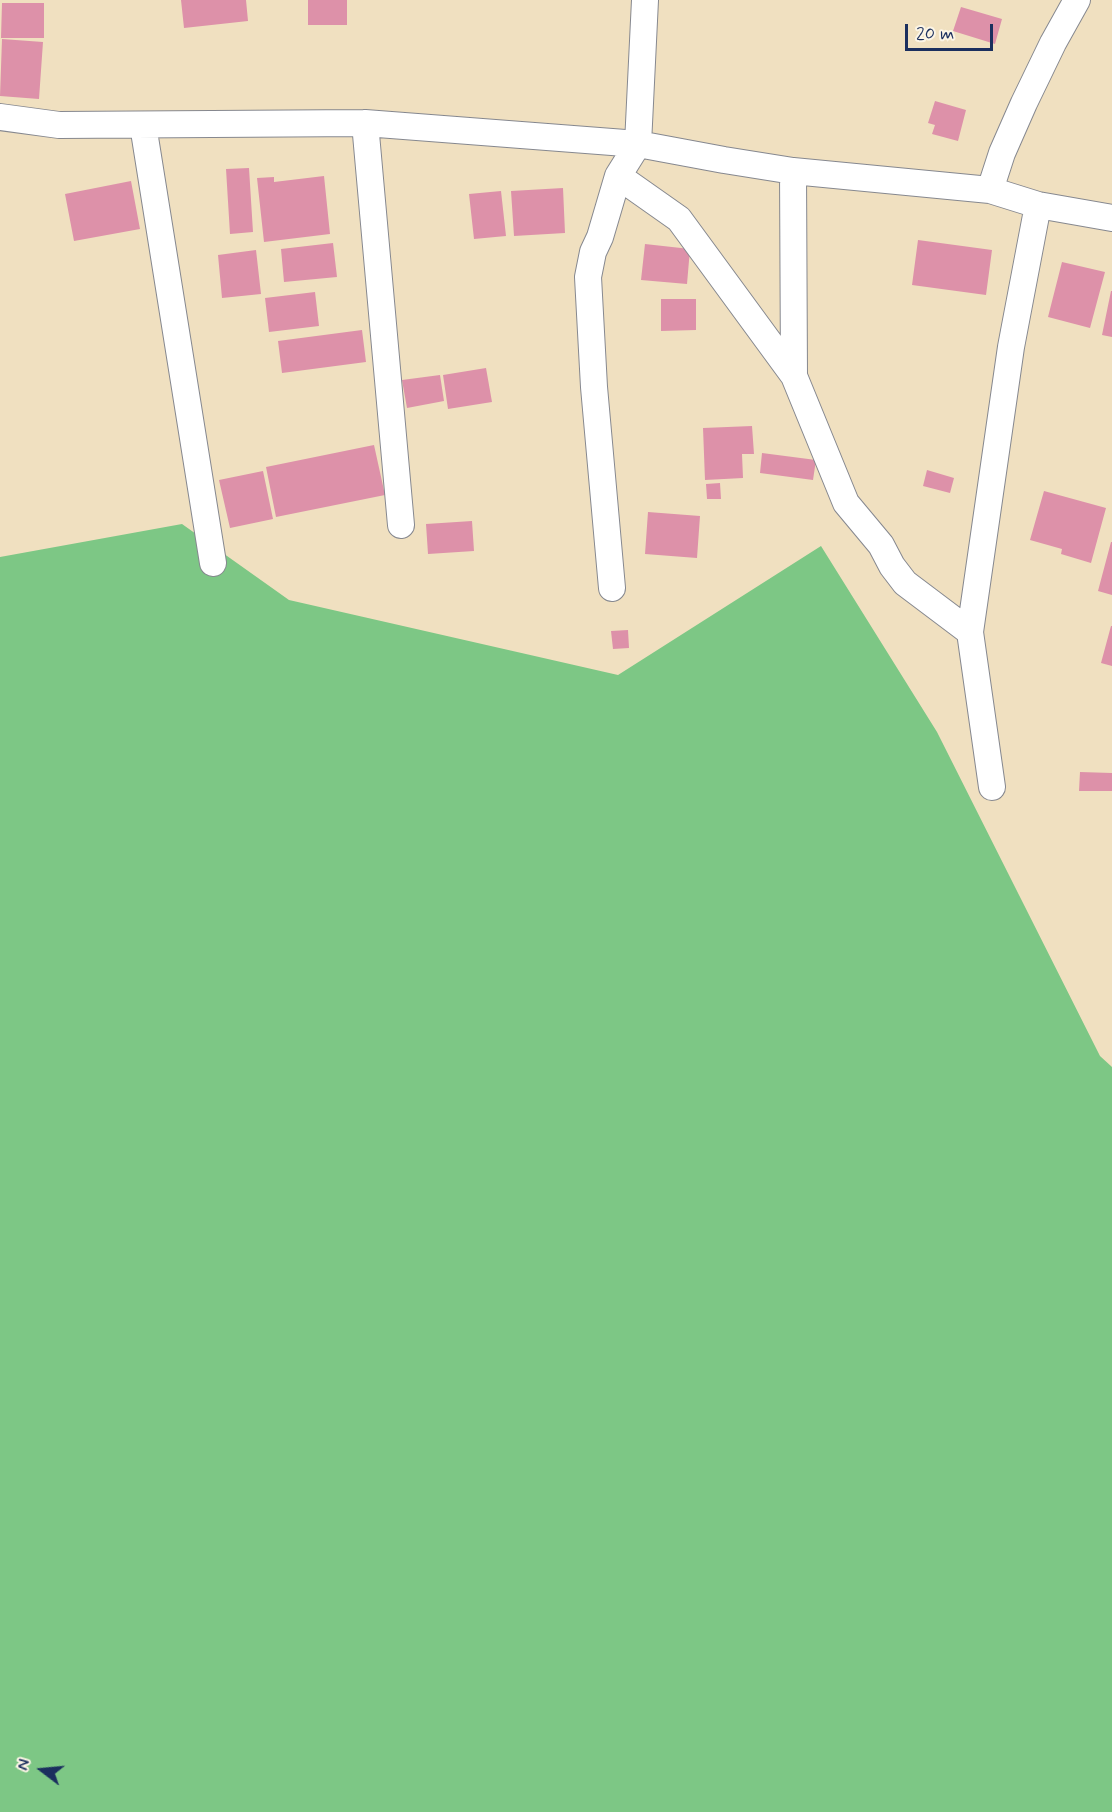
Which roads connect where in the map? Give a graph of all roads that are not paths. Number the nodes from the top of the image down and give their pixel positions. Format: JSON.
{"nodes":[{"id":1,"x":645,"y":0,"type":"edge"},
{"id":2,"x":1077,"y":0,"type":"edge"},
{"id":3,"x":0,"y":117,"type":"edge"},
{"id":4,"x":365,"y":123,"type":"junction"},
{"id":5,"x":143,"y":124,"type":"junction"},
{"id":6,"x":638,"y":144,"type":"junction"},
{"id":7,"x":793,"y":171,"type":"junction"},
{"id":8,"x":618,"y":176,"type":"junction"},
{"id":9,"x":990,"y":190,"type":"junction"},
{"id":10,"x":1038,"y":205,"type":"junction"},
{"id":11,"x":1112,"y":218,"type":"edge"},
{"id":12,"x":794,"y":376,"type":"junction"},
{"id":13,"x":401,"y":525,"type":"dead end"},
{"id":14,"x":213,"y":563,"type":"dead end"},
{"id":15,"x":612,"y":588,"type":"dead end"},
{"id":16,"x":970,"y":632,"type":"junction"},
{"id":17,"x":992,"y":787,"type":"dead end"}],
"edges":[{"from":1,"to":6,"type":"street"},
{"from":2,"to":9,"type":"street"},
{"from":3,"to":5,"type":"street"},
{"from":4,"to":5,"type":"street"},
{"from":4,"to":6,"type":"street"},
{"from":4,"to":13,"type":"street"},
{"from":5,"to":14,"type":"street"},
{"from":6,"to":7,"type":"street"},
{"from":6,"to":8,"type":"street"},
{"from":7,"to":9,"type":"street"},
{"from":7,"to":12,"type":"street"},
{"from":8,"to":12,"type":"street"},
{"from":8,"to":15,"type":"street"},
{"from":9,"to":10,"type":"street"},
{"from":10,"to":11,"type":"street"},
{"from":10,"to":16,"type":"street"},
{"from":12,"to":16,"type":"street"},
{"from":16,"to":17,"type":"street"}]}
